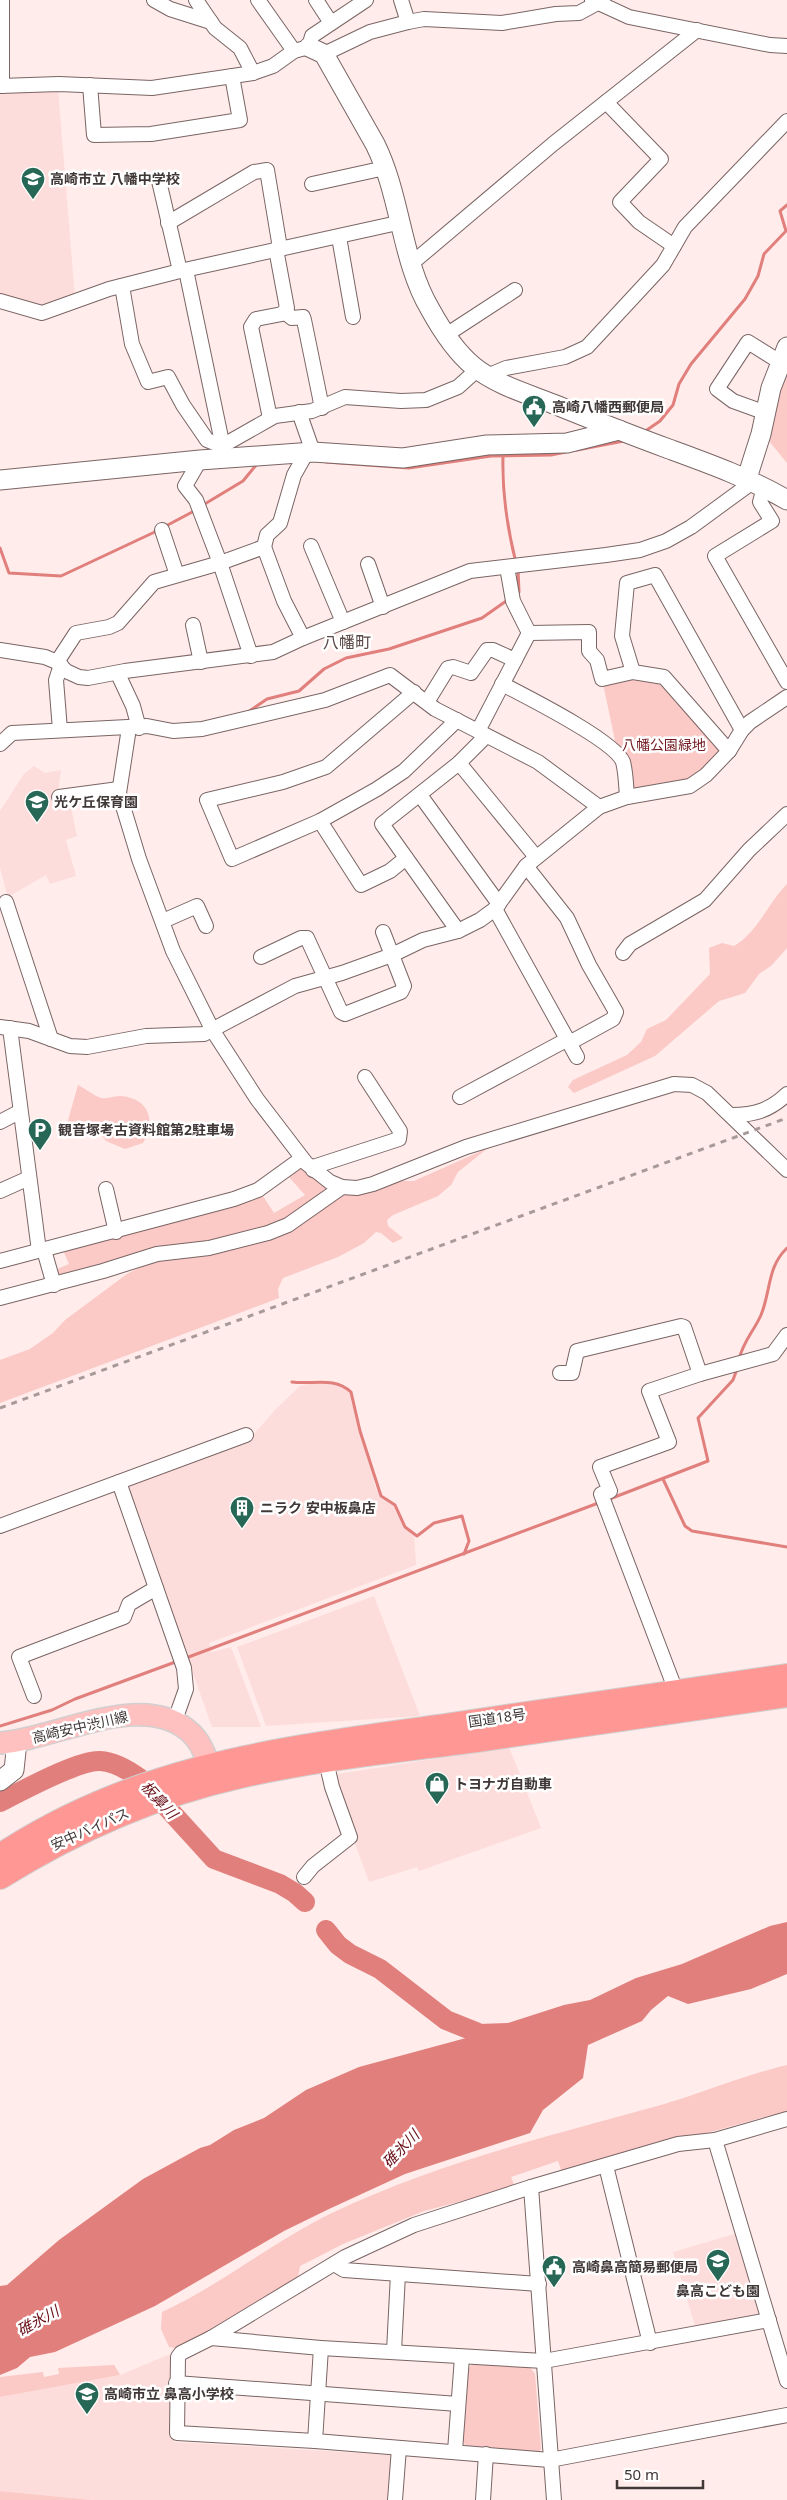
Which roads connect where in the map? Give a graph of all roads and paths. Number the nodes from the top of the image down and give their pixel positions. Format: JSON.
{"nodes":[{"id":1,"x":2,"y":0,"type":"edge"},
{"id":2,"x":154,"y":0,"type":"edge"},
{"id":3,"x":196,"y":0,"type":"edge"},
{"id":4,"x":258,"y":0,"type":"edge"},
{"id":5,"x":316,"y":0,"type":"edge"},
{"id":6,"x":366,"y":0,"type":"edge"},
{"id":7,"x":401,"y":0,"type":"edge"},
{"id":8,"x":597,"y":1,"type":"edge"},
{"id":9,"x":210,"y":22,"type":"junction"},
{"id":10,"x":408,"y":22,"type":"junction"},
{"id":11,"x":331,"y":23,"type":"junction"},
{"id":12,"x":697,"y":30,"type":"junction"},
{"id":13,"x":787,"y":46,"type":"edge"},
{"id":14,"x":309,"y":51,"type":"junction"},
{"id":15,"x":253,"y":73,"type":"junction"},
{"id":16,"x":232,"y":76,"type":"junction"},
{"id":17,"x":90,"y":85,"type":"junction"},
{"id":18,"x":1,"y":86,"type":"edge"},
{"id":19,"x":606,"y":102,"type":"junction"},
{"id":20,"x":787,"y":121,"type":"edge"},
{"id":21,"x":385,"y":168,"type":"junction"},
{"id":22,"x":158,"y":181,"type":"dead end"},
{"id":23,"x":312,"y":184,"type":"dead end"},
{"id":24,"x":402,"y":222,"type":"junction"},
{"id":25,"x":168,"y":224,"type":"junction"},
{"id":26,"x":340,"y":237,"type":"junction"},
{"id":27,"x":674,"y":246,"type":"junction"},
{"id":28,"x":278,"y":248,"type":"junction"},
{"id":29,"x":411,"y":264,"type":"junction"},
{"id":30,"x":183,"y":270,"type":"junction"},
{"id":31,"x":122,"y":286,"type":"junction"},
{"id":32,"x":516,"y":290,"type":"dead end"},
{"id":33,"x":0,"y":301,"type":"edge"},
{"id":34,"x":286,"y":312,"type":"junction"},
{"id":35,"x":353,"y":317,"type":"dead end"},
{"id":36,"x":446,"y":335,"type":"junction"},
{"id":37,"x":784,"y":354,"type":"edge"},
{"id":38,"x":483,"y":372,"type":"junction"},
{"id":39,"x":322,"y":408,"type":"junction"},
{"id":40,"x":298,"y":412,"type":"junction"},
{"id":41,"x":766,"y":414,"type":"junction"},
{"id":42,"x":270,"y":418,"type":"junction"},
{"id":43,"x":619,"y":430,"type":"junction"},
{"id":44,"x":223,"y":452,"type":"junction"},
{"id":45,"x":310,"y":452,"type":"junction"},
{"id":46,"x":200,"y":460,"type":"junction"},
{"id":47,"x":0,"y":480,"type":"edge"},
{"id":48,"x":755,"y":482,"type":"junction"},
{"id":49,"x":787,"y":500,"type":"edge"},
{"id":50,"x":162,"y":530,"type":"dead end"},
{"id":51,"x":311,"y":546,"type":"dead end"},
{"id":52,"x":264,"y":547,"type":"junction"},
{"id":53,"x":220,"y":563,"type":"junction"},
{"id":54,"x":368,"y":564,"type":"dead end"},
{"id":55,"x":507,"y":568,"type":"junction"},
{"id":56,"x":177,"y":576,"type":"junction"},
{"id":57,"x":383,"y":607,"type":"junction"},
{"id":58,"x":343,"y":622,"type":"junction"},
{"id":59,"x":194,"y":625,"type":"dead end"},
{"id":60,"x":529,"y":632,"type":"junction"},
{"id":61,"x":303,"y":638,"type":"junction"},
{"id":62,"x":0,"y":650,"type":"edge"},
{"id":63,"x":251,"y":656,"type":"junction"},
{"id":64,"x":515,"y":660,"type":"junction"},
{"id":65,"x":201,"y":662,"type":"junction"},
{"id":66,"x":59,"y":664,"type":"junction"},
{"id":67,"x":633,"y":672,"type":"junction"},
{"id":68,"x":118,"y":674,"type":"junction"},
{"id":69,"x":787,"y":682,"type":"edge"},
{"id":70,"x":502,"y":684,"type":"junction"},
{"id":71,"x":414,"y":692,"type":"junction"},
{"id":72,"x":787,"y":697,"type":"edge"},
{"id":73,"x":427,"y":702,"type":"junction"},
{"id":74,"x":457,"y":720,"type":"junction"},
{"id":75,"x":134,"y":728,"type":"junction"},
{"id":76,"x":60,"y":730,"type":"junction"},
{"id":77,"x":742,"y":730,"type":"junction"},
{"id":78,"x":482,"y":734,"type":"junction"},
{"id":79,"x":0,"y":744,"type":"edge"},
{"id":80,"x":729,"y":751,"type":"junction"},
{"id":81,"x":459,"y":763,"type":"junction"},
{"id":82,"x":119,"y":788,"type":"junction"},
{"id":83,"x":420,"y":795,"type":"junction"},
{"id":84,"x":59,"y":797,"type":"dead end"},
{"id":85,"x":627,"y":797,"type":"junction"},
{"id":86,"x":599,"y":807,"type":"junction"},
{"id":87,"x":787,"y":814,"type":"edge"},
{"id":88,"x":320,"y":821,"type":"junction"},
{"id":89,"x":406,"y":858,"type":"junction"},
{"id":90,"x":531,"y":861,"type":"junction"},
{"id":91,"x":6,"y":902,"type":"dead end"},
{"id":92,"x":497,"y":906,"type":"junction"},
{"id":93,"x":163,"y":921,"type":"junction"},
{"id":94,"x":206,"y":926,"type":"dead end"},
{"id":95,"x":458,"y":931,"type":"junction"},
{"id":96,"x":383,"y":932,"type":"dead end"},
{"id":97,"x":623,"y":953,"type":"dead end"},
{"id":98,"x":392,"y":954,"type":"junction"},
{"id":99,"x":262,"y":957,"type":"dead end"},
{"id":100,"x":326,"y":976,"type":"junction"},
{"id":101,"x":5,"y":1027,"type":"edge"},
{"id":102,"x":213,"y":1031,"type":"junction"},
{"id":103,"x":51,"y":1039,"type":"junction"},
{"id":104,"x":569,"y":1041,"type":"junction"},
{"id":105,"x":6,"y":1053,"type":"edge"},
{"id":106,"x":577,"y":1057,"type":"dead end"},
{"id":107,"x":365,"y":1077,"type":"dead end"},
{"id":108,"x":787,"y":1094,"type":"edge"},
{"id":109,"x":460,"y":1097,"type":"dead end"},
{"id":110,"x":19,"y":1112,"type":"junction"},
{"id":111,"x":732,"y":1115,"type":"junction"},
{"id":112,"x":0,"y":1122,"type":"edge"},
{"id":113,"x":301,"y":1159,"type":"junction"},
{"id":114,"x":313,"y":1170,"type":"junction"},
{"id":115,"x":787,"y":1170,"type":"edge"},
{"id":116,"x":28,"y":1178,"type":"junction"},
{"id":117,"x":342,"y":1187,"type":"junction"},
{"id":118,"x":106,"y":1189,"type":"dead end"},
{"id":119,"x":0,"y":1191,"type":"edge"},
{"id":120,"x":116,"y":1232,"type":"junction"},
{"id":121,"x":42,"y":1251,"type":"junction"},
{"id":122,"x":0,"y":1261,"type":"edge"},
{"id":123,"x":54,"y":1285,"type":"junction"},
{"id":124,"x":0,"y":1298,"type":"edge"},
{"id":125,"x":787,"y":1335,"type":"edge"},
{"id":126,"x":560,"y":1373,"type":"dead end"},
{"id":127,"x":700,"y":1374,"type":"junction"},
{"id":128,"x":246,"y":1435,"type":"dead end"},
{"id":129,"x":118,"y":1482,"type":"junction"},
{"id":130,"x":0,"y":1526,"type":"edge"},
{"id":131,"x":156,"y":1588,"type":"junction"},
{"id":132,"x":787,"y":1676,"type":"edge"},
{"id":133,"x":787,"y":1695,"type":"edge"},
{"id":134,"x":34,"y":1696,"type":"dead end"},
{"id":135,"x":680,"y":1701,"type":"junction"},
{"id":136,"x":174,"y":1723,"type":"junction"},
{"id":137,"x":9,"y":1743,"type":"edge"},
{"id":138,"x":326,"y":1761,"type":"junction"},
{"id":139,"x":211,"y":1774,"type":"junction"},
{"id":140,"x":0,"y":1781,"type":"edge"},
{"id":141,"x":150,"y":1793,"type":"junction"},
{"id":142,"x":0,"y":1856,"type":"edge"},
{"id":143,"x":0,"y":1877,"type":"edge"},
{"id":144,"x":304,"y":1877,"type":"dead end"},
{"id":145,"x":787,"y":2119,"type":"edge"},
{"id":146,"x":716,"y":2140,"type":"junction"},
{"id":147,"x":606,"y":2166,"type":"junction"},
{"id":148,"x":531,"y":2187,"type":"junction"},
{"id":149,"x":334,"y":2264,"type":"junction"},
{"id":150,"x":398,"y":2274,"type":"junction"},
{"id":151,"x":539,"y":2284,"type":"junction"},
{"id":152,"x":769,"y":2320,"type":"junction"},
{"id":153,"x":211,"y":2338,"type":"junction"},
{"id":154,"x":650,"y":2343,"type":"junction"},
{"id":155,"x":321,"y":2348,"type":"junction"},
{"id":156,"x":394,"y":2352,"type":"junction"},
{"id":157,"x":462,"y":2357,"type":"junction"},
{"id":158,"x":544,"y":2361,"type":"junction"},
{"id":159,"x":787,"y":2381,"type":"edge"},
{"id":160,"x":176,"y":2383,"type":"junction"},
{"id":161,"x":318,"y":2394,"type":"junction"},
{"id":162,"x":458,"y":2404,"type":"junction"},
{"id":163,"x":787,"y":2415,"type":"edge"},
{"id":164,"x":315,"y":2441,"type":"junction"},
{"id":165,"x":398,"y":2448,"type":"junction"},
{"id":166,"x":456,"y":2451,"type":"junction"},
{"id":167,"x":486,"y":2454,"type":"junction"},
{"id":168,"x":550,"y":2460,"type":"junction"},
{"id":169,"x":395,"y":2500,"type":"edge"},
{"id":170,"x":483,"y":2500,"type":"edge"},
{"id":171,"x":554,"y":2500,"type":"edge"}],
"edges":[{"from":1,"to":18,"type":"street"},
{"from":2,"to":9,"type":"street"},
{"from":3,"to":9,"type":"street"},
{"from":4,"to":14,"type":"street"},
{"from":5,"to":11,"type":"street"},
{"from":6,"to":11,"type":"street"},
{"from":7,"to":10,"type":"street"},
{"from":8,"to":10,"type":"street"},
{"from":8,"to":12,"type":"street"},
{"from":9,"to":15,"type":"street"},
{"from":10,"to":14,"type":"street"},
{"from":11,"to":14,"type":"street"},
{"from":12,"to":13,"type":"street"},
{"from":12,"to":19,"type":"street"},
{"from":14,"to":15,"type":"street"},
{"from":14,"to":21,"type":"street"},
{"from":15,"to":16,"type":"street"},
{"from":16,"to":17,"type":"street"},
{"from":16,"to":17,"type":"street"},
{"from":17,"to":18,"type":"street"},
{"from":19,"to":27,"type":"street"},
{"from":19,"to":29,"type":"street"},
{"from":20,"to":27,"type":"street"},
{"from":21,"to":23,"type":"street"},
{"from":21,"to":24,"type":"street"},
{"from":22,"to":25,"type":"street"},
{"from":24,"to":26,"type":"street"},
{"from":24,"to":29,"type":"street"},
{"from":25,"to":28,"type":"street"},
{"from":25,"to":30,"type":"street"},
{"from":26,"to":28,"type":"street"},
{"from":26,"to":35,"type":"street"},
{"from":27,"to":38,"type":"street"},
{"from":28,"to":30,"type":"street"},
{"from":28,"to":34,"type":"street"},
{"from":29,"to":36,"type":"street"},
{"from":30,"to":31,"type":"street"},
{"from":30,"to":44,"type":"street"},
{"from":31,"to":33,"type":"street"},
{"from":31,"to":44,"type":"street"},
{"from":32,"to":36,"type":"street"},
{"from":34,"to":39,"type":"street"},
{"from":34,"to":42,"type":"street"},
{"from":36,"to":38,"type":"street"},
{"from":37,"to":41,"type":"street"},
{"from":37,"to":41,"type":"street"},
{"from":38,"to":39,"type":"street"},
{"from":38,"to":43,"type":"street"},
{"from":39,"to":40,"type":"street"},
{"from":40,"to":42,"type":"street"},
{"from":40,"to":45,"type":"street"},
{"from":41,"to":48,"type":"street"},
{"from":42,"to":44,"type":"street"},
{"from":43,"to":45,"type":"street"},
{"from":43,"to":48,"type":"street"},
{"from":44,"to":45,"type":"street"},
{"from":44,"to":46,"type":"street"},
{"from":45,"to":52,"type":"street"},
{"from":46,"to":47,"type":"street"},
{"from":46,"to":53,"type":"street"},
{"from":48,"to":49,"type":"street"},
{"from":48,"to":55,"type":"street"},
{"from":48,"to":69,"type":"street"},
{"from":50,"to":56,"type":"street"},
{"from":51,"to":58,"type":"street"},
{"from":52,"to":53,"type":"street"},
{"from":52,"to":61,"type":"street"},
{"from":53,"to":56,"type":"street"},
{"from":53,"to":63,"type":"street"},
{"from":54,"to":57,"type":"street"},
{"from":55,"to":57,"type":"street"},
{"from":55,"to":60,"type":"street"},
{"from":56,"to":66,"type":"street"},
{"from":57,"to":58,"type":"street"},
{"from":58,"to":61,"type":"street"},
{"from":59,"to":65,"type":"street"},
{"from":60,"to":64,"type":"street"},
{"from":60,"to":67,"type":"street"},
{"from":61,"to":63,"type":"street"},
{"from":62,"to":66,"type":"street"},
{"from":63,"to":65,"type":"street"},
{"from":64,"to":70,"type":"street"},
{"from":64,"to":73,"type":"street"},
{"from":65,"to":68,"type":"street"},
{"from":66,"to":68,"type":"street"},
{"from":66,"to":76,"type":"street"},
{"from":67,"to":77,"type":"street"},
{"from":67,"to":80,"type":"street"},
{"from":68,"to":75,"type":"street"},
{"from":70,"to":78,"type":"street"},
{"from":70,"to":85,"type":"street"},
{"from":71,"to":73,"type":"street"},
{"from":71,"to":75,"type":"street"},
{"from":71,"to":88,"type":"street"},
{"from":72,"to":77,"type":"street"},
{"from":73,"to":74,"type":"street"},
{"from":74,"to":78,"type":"street"},
{"from":74,"to":88,"type":"street"},
{"from":75,"to":76,"type":"street"},
{"from":75,"to":82,"type":"street"},
{"from":76,"to":79,"type":"street"},
{"from":77,"to":80,"type":"street"},
{"from":78,"to":81,"type":"street"},
{"from":78,"to":86,"type":"street"},
{"from":80,"to":85,"type":"street"},
{"from":81,"to":83,"type":"street"},
{"from":81,"to":90,"type":"street"},
{"from":82,"to":84,"type":"street"},
{"from":82,"to":93,"type":"street"},
{"from":83,"to":89,"type":"street"},
{"from":83,"to":92,"type":"street"},
{"from":85,"to":86,"type":"street"},
{"from":86,"to":90,"type":"street"},
{"from":87,"to":97,"type":"street"},
{"from":88,"to":89,"type":"street"},
{"from":89,"to":95,"type":"street"},
{"from":90,"to":92,"type":"street"},
{"from":90,"to":104,"type":"street"},
{"from":91,"to":103,"type":"street"},
{"from":92,"to":95,"type":"street"},
{"from":92,"to":104,"type":"street"},
{"from":93,"to":94,"type":"street"},
{"from":93,"to":102,"type":"street"},
{"from":95,"to":98,"type":"street"},
{"from":96,"to":98,"type":"street"},
{"from":98,"to":100,"type":"street"},
{"from":98,"to":100,"type":"street"},
{"from":99,"to":100,"type":"street"},
{"from":100,"to":102,"type":"street"},
{"from":101,"to":103,"type":"street"},
{"from":101,"to":105,"type":"street"},
{"from":102,"to":103,"type":"street"},
{"from":102,"to":113,"type":"street"},
{"from":104,"to":106,"type":"street"},
{"from":104,"to":109,"type":"street"},
{"from":105,"to":110,"type":"street"},
{"from":107,"to":114,"type":"street"},
{"from":108,"to":111,"type":"street"},
{"from":110,"to":112,"type":"street"},
{"from":110,"to":116,"type":"street"},
{"from":111,"to":115,"type":"street"},
{"from":111,"to":117,"type":"street"},
{"from":113,"to":114,"type":"street"},
{"from":113,"to":120,"type":"street"},
{"from":114,"to":117,"type":"street"},
{"from":116,"to":119,"type":"street"},
{"from":116,"to":121,"type":"street"},
{"from":117,"to":123,"type":"street"},
{"from":118,"to":120,"type":"street"},
{"from":120,"to":121,"type":"street"},
{"from":121,"to":122,"type":"street"},
{"from":121,"to":123,"type":"street"},
{"from":123,"to":124,"type":"street"},
{"from":125,"to":127,"type":"street"},
{"from":126,"to":127,"type":"street"},
{"from":127,"to":135,"type":"street"},
{"from":128,"to":129,"type":"street"},
{"from":129,"to":130,"type":"street"},
{"from":129,"to":131,"type":"street"},
{"from":131,"to":134,"type":"street"},
{"from":131,"to":136,"type":"street"},
{"from":132,"to":135,"type":"highway","name":"国道18号"},
{"from":133,"to":135,"type":"highway","name":"国道18号"},
{"from":135,"to":138,"type":"highway","name":"国道18号"},
{"from":135,"to":139,"type":"highway","name":"国道18号"},
{"from":136,"to":137,"type":"main road","name":"高崎安中渋川線"},
{"from":136,"to":139,"type":"main road","name":"高崎安中渋川線"},
{"from":137,"to":140,"type":"street"},
{"from":138,"to":139,"type":"highway","name":"国道18号"},
{"from":138,"to":144,"type":"street"},
{"from":139,"to":141,"type":"highway","name":"安中バイパス"},
{"from":141,"to":142,"type":"highway","name":"安中バイパス"},
{"from":141,"to":143,"type":"highway","name":"安中バイパス"},
{"from":145,"to":146,"type":"street"},
{"from":146,"to":147,"type":"street"},
{"from":146,"to":152,"type":"street"},
{"from":147,"to":148,"type":"street"},
{"from":147,"to":154,"type":"street"},
{"from":148,"to":149,"type":"street"},
{"from":148,"to":151,"type":"street"},
{"from":149,"to":150,"type":"street"},
{"from":149,"to":153,"type":"street"},
{"from":150,"to":151,"type":"street"},
{"from":150,"to":156,"type":"street"},
{"from":151,"to":158,"type":"street"},
{"from":152,"to":154,"type":"street"},
{"from":152,"to":159,"type":"street"},
{"from":153,"to":155,"type":"street"},
{"from":153,"to":160,"type":"street"},
{"from":154,"to":158,"type":"street"},
{"from":155,"to":156,"type":"street"},
{"from":155,"to":161,"type":"street"},
{"from":156,"to":157,"type":"street"},
{"from":157,"to":158,"type":"street"},
{"from":157,"to":162,"type":"street"},
{"from":158,"to":168,"type":"street"},
{"from":160,"to":161,"type":"street"},
{"from":160,"to":164,"type":"street"},
{"from":161,"to":162,"type":"street"},
{"from":161,"to":164,"type":"street"},
{"from":162,"to":166,"type":"street"},
{"from":163,"to":168,"type":"street"},
{"from":164,"to":165,"type":"street"},
{"from":165,"to":166,"type":"street"},
{"from":165,"to":169,"type":"street"},
{"from":166,"to":167,"type":"street"},
{"from":167,"to":168,"type":"street"},
{"from":167,"to":170,"type":"street"},
{"from":168,"to":171,"type":"street"}]}
